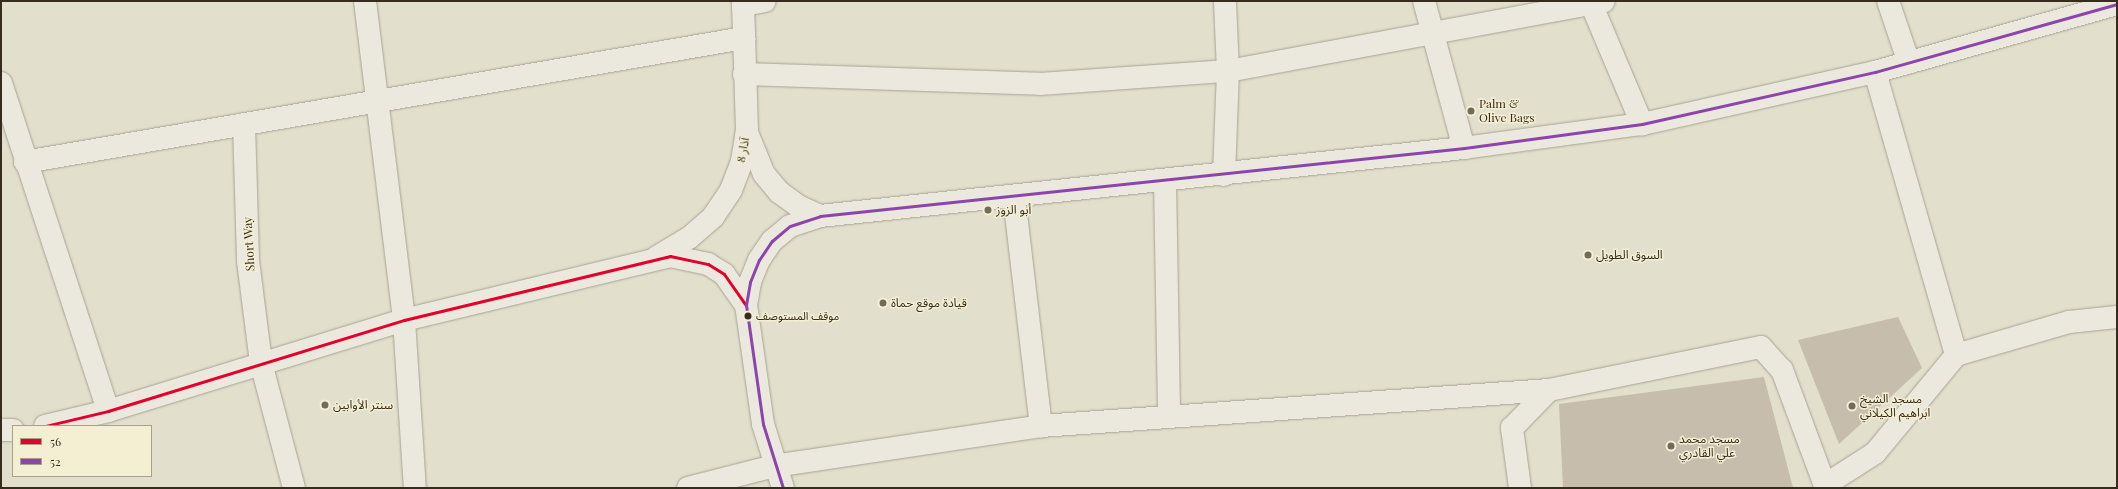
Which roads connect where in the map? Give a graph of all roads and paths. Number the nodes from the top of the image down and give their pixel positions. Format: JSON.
{"nodes":[{"id":1,"x":365,"y":1,"type":"edge"},
{"id":2,"x":765,"y":1,"type":"edge"},
{"id":3,"x":1225,"y":1,"type":"edge"},
{"id":4,"x":1424,"y":1,"type":"edge"},
{"id":5,"x":1888,"y":1,"type":"edge"},
{"id":6,"x":1595,"y":2,"type":"edge"},
{"id":7,"x":743,"y":3,"type":"edge"},
{"id":8,"x":2117,"y":4,"type":"edge"},
{"id":9,"x":1432,"y":32,"type":"junction"},
{"id":10,"x":744,"y":38,"type":"junction"},
{"id":11,"x":1909,"y":63,"type":"junction"},
{"id":12,"x":1228,"y":71,"type":"junction"},
{"id":13,"x":1875,"y":72,"type":"junction"},
{"id":14,"x":744,"y":74,"type":"junction"},
{"id":15,"x":1,"y":83,"type":"edge"},
{"id":16,"x":377,"y":102,"type":"junction"},
{"id":17,"x":7,"y":124,"type":"edge"},
{"id":18,"x":244,"y":124,"type":"junction"},
{"id":19,"x":1642,"y":124,"type":"junction"},
{"id":20,"x":747,"y":130,"type":"junction"},
{"id":21,"x":1464,"y":148,"type":"junction"},
{"id":22,"x":25,"y":162,"type":"junction"},
{"id":23,"x":1224,"y":175,"type":"junction"},
{"id":24,"x":1165,"y":181,"type":"junction"},
{"id":25,"x":1014,"y":197,"type":"junction"},
{"id":26,"x":820,"y":216,"type":"junction"},
{"id":27,"x":651,"y":260,"type":"junction"},
{"id":28,"x":746,"y":305,"type":"junction"},
{"id":29,"x":2117,"y":317,"type":"edge"},
{"id":30,"x":404,"y":320,"type":"junction"},
{"id":31,"x":1956,"y":355,"type":"junction"},
{"id":32,"x":261,"y":364,"type":"junction"},
{"id":33,"x":1549,"y":390,"type":"junction"},
{"id":34,"x":108,"y":411,"type":"junction"},
{"id":35,"x":1169,"y":417,"type":"junction"},
{"id":36,"x":49,"y":425,"type":"edge"},
{"id":37,"x":1041,"y":426,"type":"junction"},
{"id":38,"x":1,"y":430,"type":"edge"},
{"id":39,"x":12,"y":430,"type":"edge"},
{"id":40,"x":774,"y":466,"type":"junction"},
{"id":41,"x":1826,"y":486,"type":"edge"},
{"id":42,"x":294,"y":488,"type":"edge"},
{"id":43,"x":415,"y":488,"type":"edge"},
{"id":44,"x":688,"y":488,"type":"edge"},
{"id":45,"x":783,"y":488,"type":"edge"},
{"id":46,"x":1520,"y":488,"type":"edge"}],
"edges":[{"from":1,"to":16,"type":"street"},
{"from":2,"to":7,"type":"street"},
{"from":3,"to":12,"type":"street"},
{"from":4,"to":9,"type":"street"},
{"from":5,"to":11,"type":"street"},
{"from":6,"to":9,"type":"street"},
{"from":6,"to":19,"type":"street"},
{"from":7,"to":10,"type":"street","name":"8 آذار"},
{"from":8,"to":11,"type":"street"},
{"from":9,"to":12,"type":"street"},
{"from":9,"to":21,"type":"street"},
{"from":10,"to":14,"type":"street","name":"8 آذار"},
{"from":10,"to":16,"type":"street"},
{"from":11,"to":13,"type":"street"},
{"from":12,"to":14,"type":"street"},
{"from":12,"to":23,"type":"street"},
{"from":13,"to":19,"type":"street"},
{"from":13,"to":31,"type":"street"},
{"from":14,"to":20,"type":"street","name":"8 آذار"},
{"from":15,"to":17,"type":"street"},
{"from":16,"to":18,"type":"street"},
{"from":16,"to":30,"type":"street"},
{"from":17,"to":22,"type":"street"},
{"from":18,"to":22,"type":"street"},
{"from":18,"to":32,"type":"street","name":"Short Way"},
{"from":19,"to":21,"type":"street"},
{"from":20,"to":26,"type":"street"},
{"from":20,"to":27,"type":"street","name":"8 آذار"},
{"from":21,"to":23,"type":"street"},
{"from":22,"to":34,"type":"street"},
{"from":23,"to":24,"type":"street"},
{"from":24,"to":25,"type":"street"},
{"from":24,"to":35,"type":"street"},
{"from":25,"to":26,"type":"street"},
{"from":25,"to":37,"type":"street"},
{"from":26,"to":28,"type":"street"},
{"from":27,"to":28,"type":"street"},
{"from":27,"to":30,"type":"street"},
{"from":28,"to":40,"type":"street"},
{"from":29,"to":31,"type":"street"},
{"from":30,"to":32,"type":"street"},
{"from":30,"to":43,"type":"street"},
{"from":31,"to":41,"type":"street"},
{"from":32,"to":34,"type":"street"},
{"from":32,"to":42,"type":"street","name":"Short Way"},
{"from":33,"to":35,"type":"street"},
{"from":33,"to":41,"type":"street"},
{"from":33,"to":46,"type":"street"},
{"from":34,"to":36,"type":"street"},
{"from":35,"to":37,"type":"street"},
{"from":37,"to":40,"type":"street"},
{"from":38,"to":39,"type":"street"},
{"from":40,"to":44,"type":"street"},
{"from":40,"to":45,"type":"street"}]}
